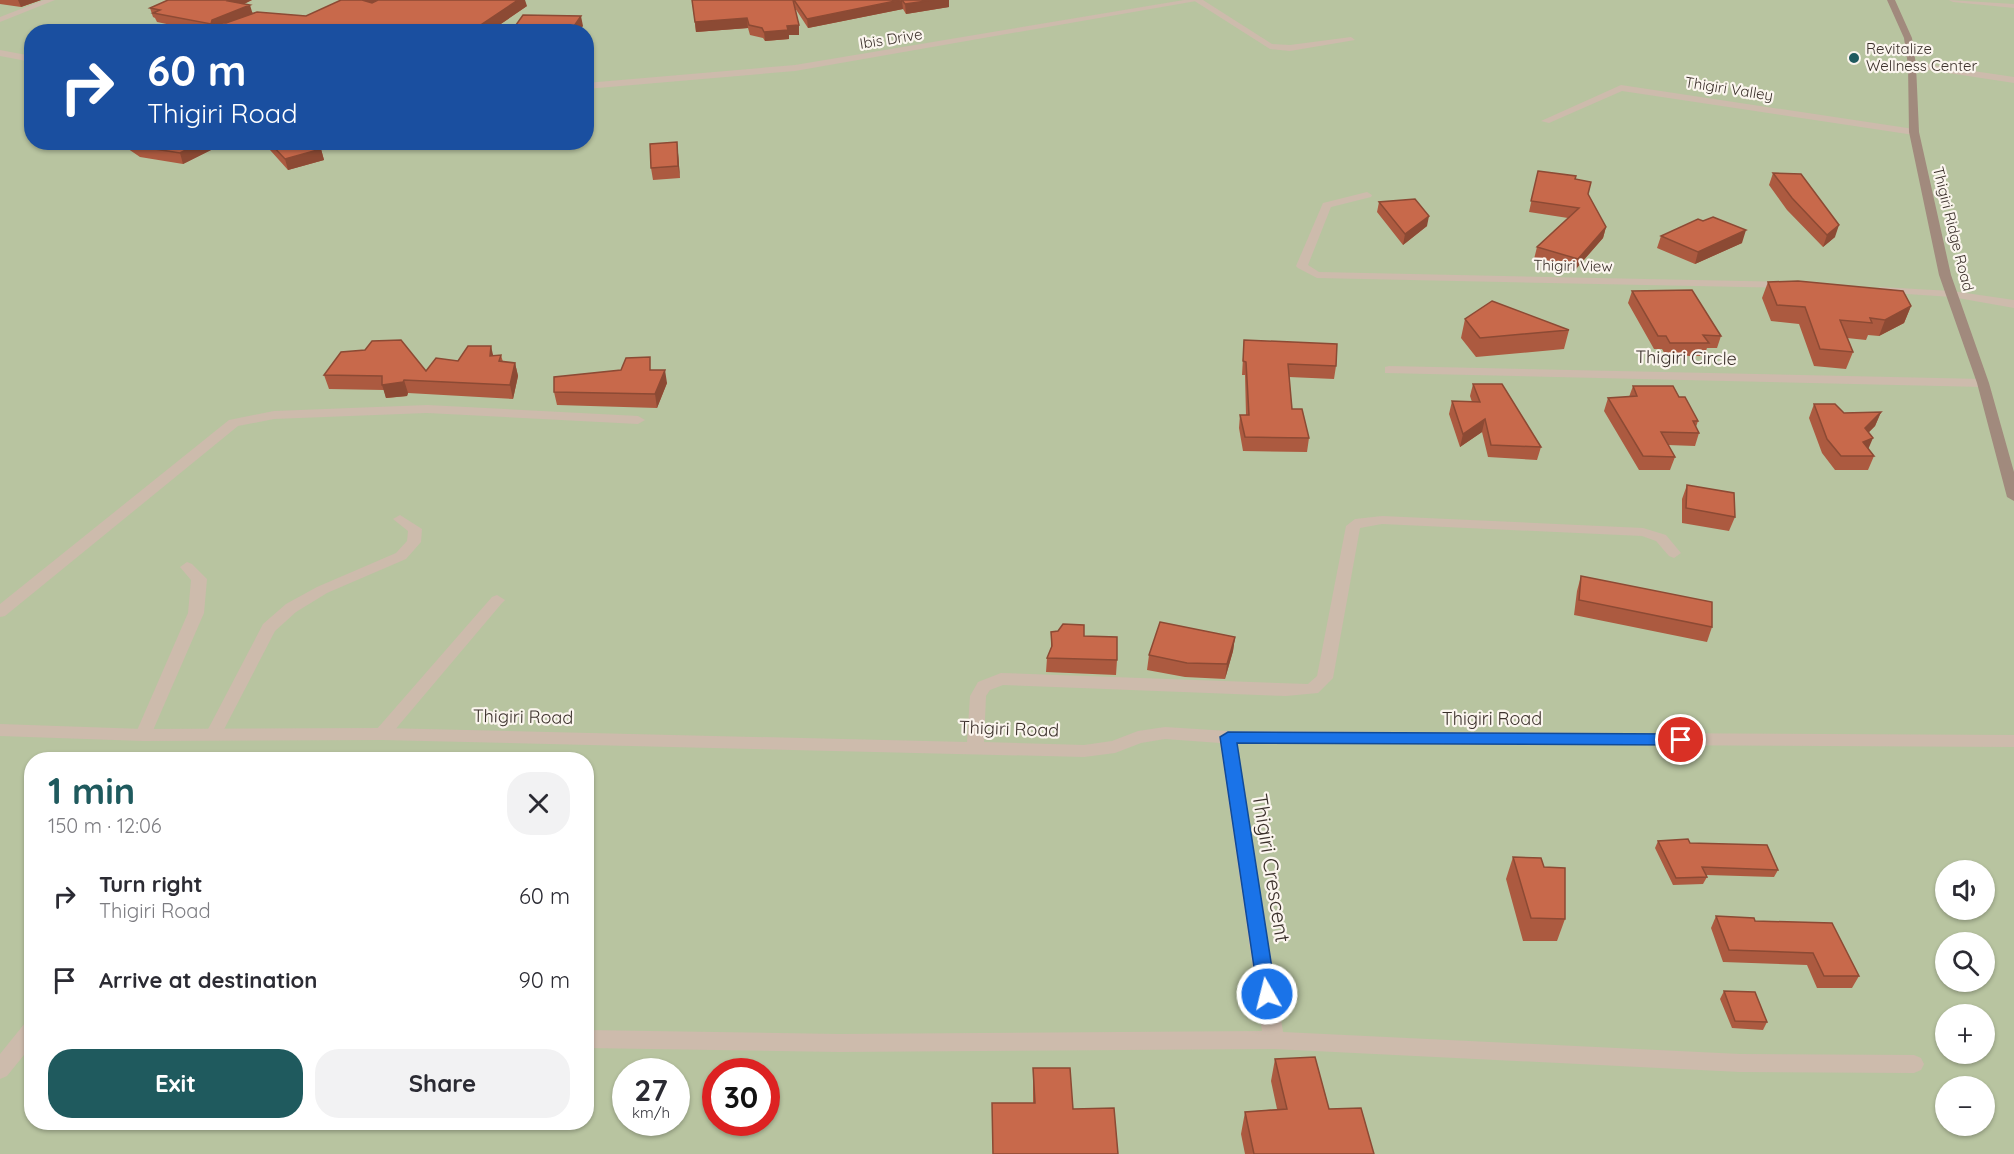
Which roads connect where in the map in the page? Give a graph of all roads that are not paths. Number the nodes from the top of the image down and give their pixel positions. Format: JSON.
{"nodes":[{"id":1,"x":51,"y":0,"type":"edge"},
{"id":2,"x":1197,"y":0,"type":"edge"},
{"id":3,"x":1891,"y":0,"type":"edge"},
{"id":4,"x":1953,"y":0,"type":"edge"},
{"id":5,"x":2014,"y":6,"type":"edge"},
{"id":6,"x":0,"y":20,"type":"edge"},
{"id":7,"x":1352,"y":40,"type":"dead end"},
{"id":8,"x":0,"y":53,"type":"edge"},
{"id":9,"x":24,"y":58,"type":"edge"},
{"id":10,"x":1912,"y":65,"type":"junction"},
{"id":11,"x":2014,"y":80,"type":"edge"},
{"id":12,"x":594,"y":85,"type":"edge"},
{"id":13,"x":1546,"y":121,"type":"dead end"},
{"id":14,"x":1914,"y":132,"type":"junction"},
{"id":15,"x":1367,"y":195,"type":"dead end"},
{"id":16,"x":1800,"y":286,"type":"edge"},
{"id":17,"x":1873,"y":289,"type":"edge"},
{"id":18,"x":1952,"y":294,"type":"junction"},
{"id":19,"x":2014,"y":304,"type":"edge"},
{"id":20,"x":1389,"y":370,"type":"dead end"},
{"id":21,"x":1983,"y":383,"type":"junction"},
{"id":22,"x":638,"y":420,"type":"dead end"},
{"id":23,"x":2014,"y":496,"type":"edge"},
{"id":24,"x":400,"y":519,"type":"dead end"},
{"id":25,"x":1674,"y":553,"type":"dead end"},
{"id":26,"x":187,"y":567,"type":"dead end"},
{"id":27,"x":497,"y":600,"type":"dead end"},
{"id":28,"x":0,"y":612,"type":"edge"},
{"id":29,"x":0,"y":730,"type":"edge"},
{"id":30,"x":382,"y":734,"type":"junction"},
{"id":31,"x":143,"y":735,"type":"junction"},
{"id":32,"x":213,"y":735,"type":"junction"},
{"id":33,"x":1228,"y":737,"type":"junction"},
{"id":34,"x":2014,"y":741,"type":"edge"},
{"id":35,"x":975,"y":747,"type":"junction"},
{"id":36,"x":594,"y":1039,"type":"edge"},
{"id":37,"x":24,"y":1040,"type":"edge"},
{"id":38,"x":1274,"y":1040,"type":"junction"},
{"id":39,"x":1914,"y":1064,"type":"dead end"},
{"id":40,"x":0,"y":1071,"type":"edge"}],
"edges":[{"from":1,"to":6,"type":"street"},
{"from":2,"to":7,"type":"street"},
{"from":2,"to":12,"type":"street","name":"Ibis Drive"},
{"from":3,"to":10,"type":"street","name":"Thigiri Ridge Road"},
{"from":4,"to":5,"type":"street"},
{"from":8,"to":9,"type":"street"},
{"from":10,"to":11,"type":"street"},
{"from":10,"to":14,"type":"street","name":"Thigiri Ridge Road"},
{"from":13,"to":14,"type":"street","name":"Thigiri Valley"},
{"from":14,"to":18,"type":"street","name":"Thigiri Ridge Road"},
{"from":15,"to":16,"type":"street","name":"Thigiri View"},
{"from":17,"to":18,"type":"street"},
{"from":18,"to":19,"type":"street"},
{"from":18,"to":21,"type":"street","name":"Thigiri Ridge Road"},
{"from":20,"to":21,"type":"street","name":"Thigiri Circle"},
{"from":21,"to":23,"type":"street","name":"Thigiri Ridge Road"},
{"from":22,"to":28,"type":"street"},
{"from":24,"to":32,"type":"street"},
{"from":25,"to":35,"type":"street"},
{"from":26,"to":31,"type":"street"},
{"from":27,"to":30,"type":"street"},
{"from":29,"to":31,"type":"street","name":"Thigiri Road"},
{"from":30,"to":32,"type":"street","name":"Thigiri Road"},
{"from":30,"to":35,"type":"street","name":"Thigiri Road"},
{"from":31,"to":32,"type":"street","name":"Thigiri Road"},
{"from":33,"to":34,"type":"street","name":"Thigiri Road"},
{"from":33,"to":35,"type":"street","name":"Thigiri Road"},
{"from":33,"to":38,"type":"street","name":"Thigiri Crescent"},
{"from":36,"to":38,"type":"street"},
{"from":37,"to":40,"type":"street"},
{"from":38,"to":39,"type":"street"}]}
